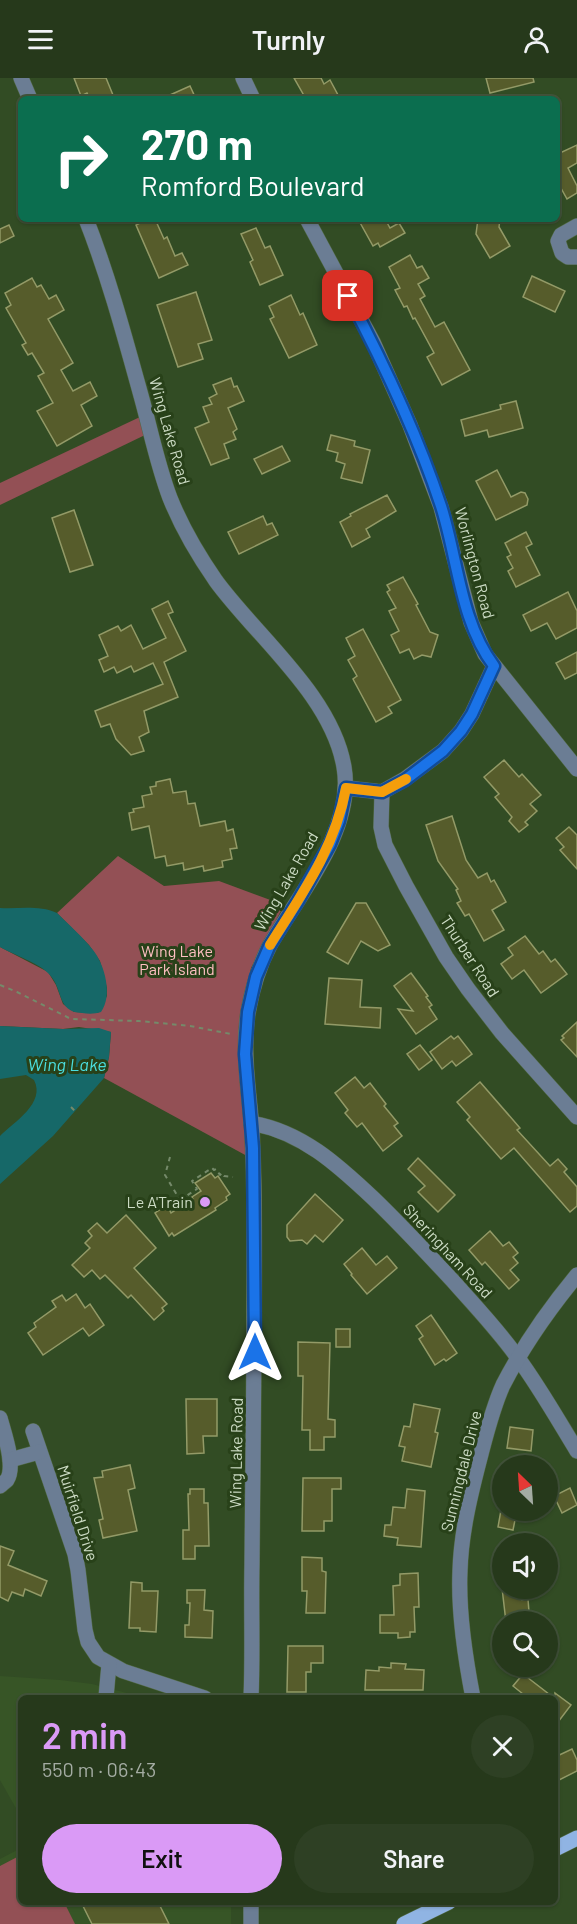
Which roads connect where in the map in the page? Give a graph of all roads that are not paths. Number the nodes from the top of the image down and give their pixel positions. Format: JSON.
{"nodes":[{"id":1,"x":21,"y":78,"type":"edge"},
{"id":2,"x":243,"y":78,"type":"edge"},
{"id":3,"x":29,"y":96,"type":"edge"},
{"id":4,"x":252,"y":96,"type":"edge"},
{"id":5,"x":87,"y":222,"type":"edge"},
{"id":6,"x":309,"y":222,"type":"edge"},
{"id":7,"x":577,"y":226,"type":"edge"},
{"id":8,"x":577,"y":257,"type":"edge"},
{"id":9,"x":494,"y":666,"type":"junction"},
{"id":10,"x":577,"y":769,"type":"edge"},
{"id":11,"x":346,"y":788,"type":"junction"},
{"id":12,"x":382,"y":792,"type":"junction"},
{"id":13,"x":577,"y":1117,"type":"edge"},
{"id":14,"x":251,"y":1123,"type":"junction"},
{"id":15,"x":577,"y":1275,"type":"edge"},
{"id":16,"x":518,"y":1358,"type":"junction"},
{"id":17,"x":0,"y":1418,"type":"edge"},
{"id":18,"x":33,"y":1431,"type":"dead end"},
{"id":19,"x":577,"y":1451,"type":"edge"},
{"id":20,"x":39,"y":1452,"type":"junction"},
{"id":21,"x":10,"y":1460,"type":"junction"},
{"id":22,"x":0,"y":1486,"type":"edge"},
{"id":23,"x":109,"y":1664,"type":"junction"},
{"id":24,"x":107,"y":1695,"type":"edge"},
{"id":25,"x":196,"y":1695,"type":"edge"},
{"id":26,"x":251,"y":1695,"type":"edge"},
{"id":27,"x":473,"y":1695,"type":"edge"},
{"id":28,"x":577,"y":1838,"type":"edge"},
{"id":29,"x":558,"y":1848,"type":"edge"},
{"id":30,"x":251,"y":1905,"type":"edge"},
{"id":31,"x":443,"y":1905,"type":"edge"},
{"id":32,"x":251,"y":1924,"type":"edge"},
{"id":33,"x":404,"y":1924,"type":"edge"}],
"edges":[{"from":1,"to":3,"type":"street"},
{"from":2,"to":4,"type":"street"},
{"from":5,"to":11,"type":"street","name":"Wing Lake Road"},
{"from":6,"to":9,"type":"street","name":"Worlington Road"},
{"from":7,"to":8,"type":"street"},
{"from":9,"to":10,"type":"street","name":"Worlington Road"},
{"from":9,"to":12,"type":"street"},
{"from":11,"to":12,"type":"street"},
{"from":11,"to":14,"type":"street","name":"Wing Lake Road"},
{"from":12,"to":13,"type":"street","name":"Thurber Road"},
{"from":14,"to":16,"type":"street","name":"Sheringham Road"},
{"from":14,"to":26,"type":"street","name":"Wing Lake Road"},
{"from":15,"to":16,"type":"street","name":"Sunningdale Drive"},
{"from":16,"to":19,"type":"street","name":"Sheringham Road"},
{"from":16,"to":27,"type":"street","name":"Sunningdale Drive"},
{"from":17,"to":21,"type":"street"},
{"from":18,"to":20,"type":"street","name":"Muirfield Drive"},
{"from":20,"to":21,"type":"street"},
{"from":20,"to":23,"type":"street","name":"Muirfield Drive"},
{"from":21,"to":22,"type":"street"},
{"from":23,"to":24,"type":"street"},
{"from":23,"to":25,"type":"street"},
{"from":28,"to":29,"type":"main road"},
{"from":30,"to":32,"type":"street"},
{"from":31,"to":33,"type":"main road"}]}
